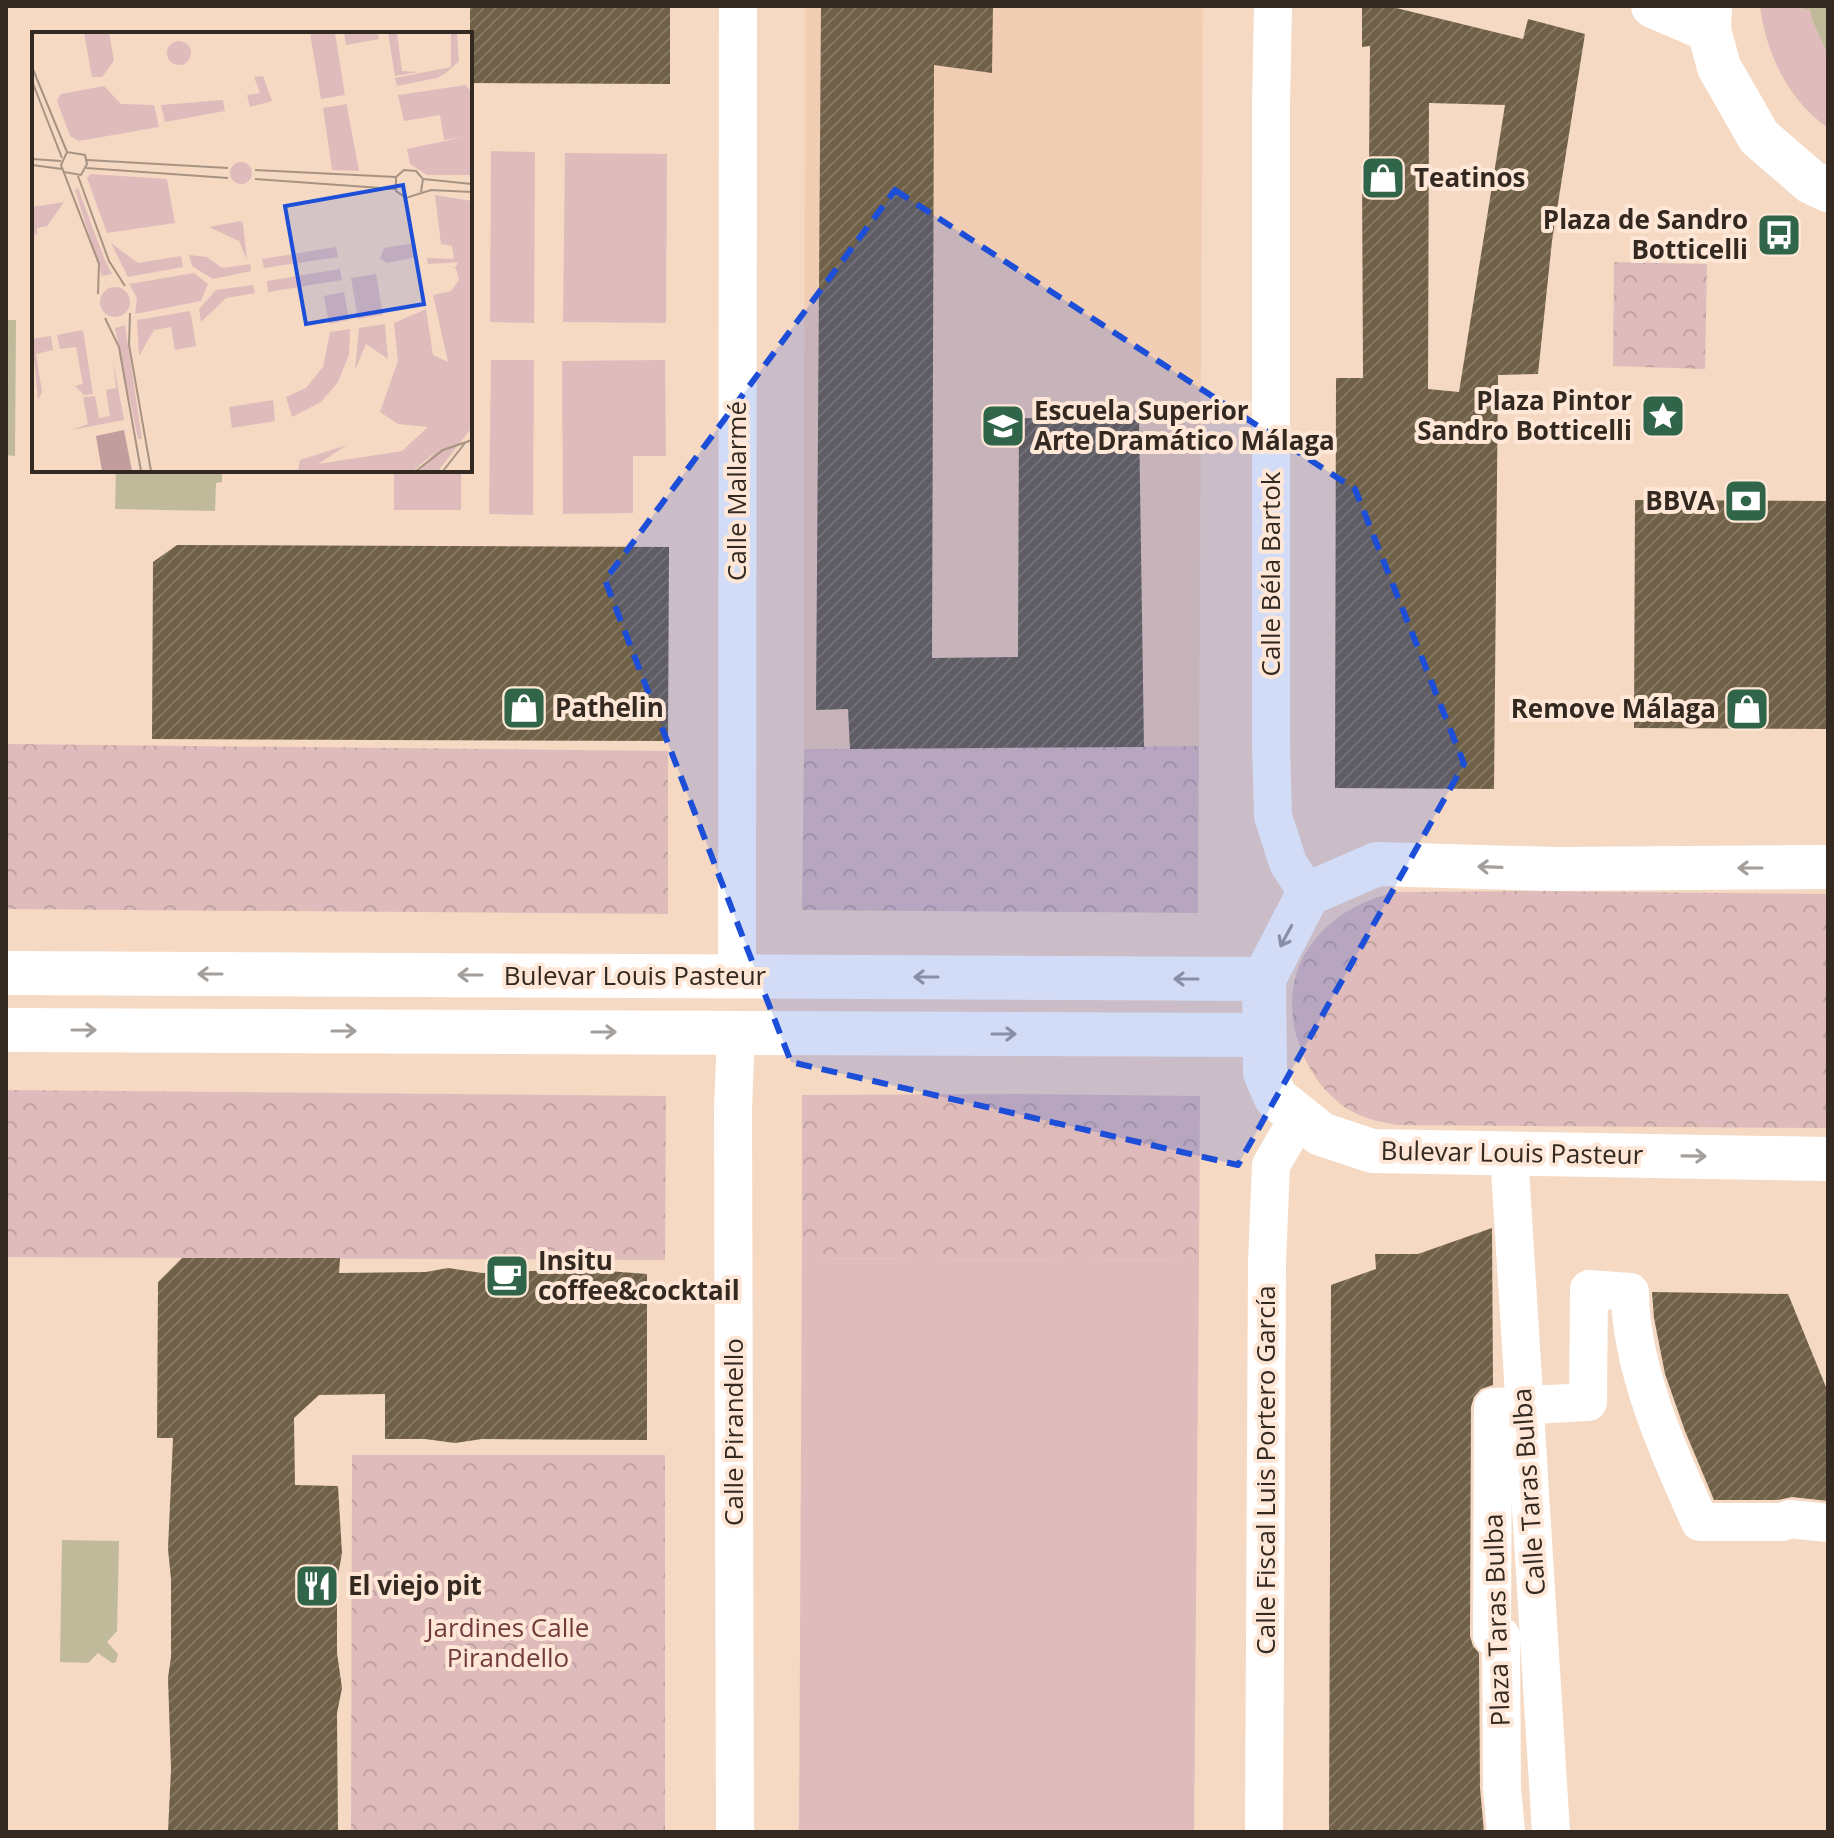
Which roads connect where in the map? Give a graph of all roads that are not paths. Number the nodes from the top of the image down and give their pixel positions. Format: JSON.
{"nodes":[{"id":1,"x":738,"y":6,"type":"edge"},
{"id":2,"x":1273,"y":6,"type":"edge"},
{"id":3,"x":1653,"y":6,"type":"edge"},
{"id":4,"x":1710,"y":18,"type":"edge"},
{"id":5,"x":1828,"y":190,"type":"edge"},
{"id":6,"x":1828,"y":867,"type":"edge"},
{"id":7,"x":1308,"y":894,"type":"junction"},
{"id":8,"x":6,"y":973,"type":"edge"},
{"id":9,"x":737,"y":976,"type":"junction"},
{"id":10,"x":1264,"y":979,"type":"junction"},
{"id":11,"x":6,"y":1030,"type":"edge"},
{"id":12,"x":736,"y":1033,"type":"junction"},
{"id":13,"x":1263,"y":1035,"type":"junction"},
{"id":14,"x":1299,"y":1117,"type":"junction"},
{"id":15,"x":1509,"y":1153,"type":"junction"},
{"id":16,"x":1828,"y":1159,"type":"edge"},
{"id":17,"x":1524,"y":1406,"type":"junction"},
{"id":18,"x":1828,"y":1523,"type":"edge"},
{"id":19,"x":735,"y":1832,"type":"edge"},
{"id":20,"x":1264,"y":1832,"type":"edge"},
{"id":21,"x":1506,"y":1832,"type":"edge"},
{"id":22,"x":1551,"y":1832,"type":"edge"}],
"edges":[{"from":1,"to":9,"type":"street","name":"Calle Mallarmé"},
{"from":2,"to":7,"type":"street","name":"Calle Béla Bartok"},
{"from":3,"to":4,"type":"street"},
{"from":4,"to":5,"type":"street"},
{"from":6,"to":7,"type":"street","one_way":true},
{"from":7,"to":10,"type":"street","name":"Bulevar Louis Pasteur","one_way":true},
{"from":9,"to":8,"type":"street","name":"Bulevar Louis Pasteur","one_way":true},
{"from":10,"to":9,"type":"street","name":"Bulevar Louis Pasteur","one_way":true},
{"from":10,"to":13,"type":"street","name":"Bulevar Louis Pasteur"},
{"from":11,"to":12,"type":"street","one_way":true},
{"from":12,"to":13,"type":"street","one_way":true},
{"from":12,"to":19,"type":"street","name":"Calle Pirandello"},
{"from":13,"to":14,"type":"street","name":"Bulevar Louis Pasteur"},
{"from":14,"to":15,"type":"street","name":"Bulevar Louis Pasteur"},
{"from":14,"to":20,"type":"street","name":"Calle Fiscal Luis Portero García"},
{"from":15,"to":16,"type":"street","name":"Bulevar Louis Pasteur","one_way":true},
{"from":15,"to":17,"type":"street","name":"Calle Taras Bulba"},
{"from":17,"to":18,"type":"street","name":"Plaza Taras Bulba"},
{"from":17,"to":21,"type":"street","name":"Plaza Taras Bulba"},
{"from":17,"to":22,"type":"street","name":"Calle Taras Bulba"}]}
